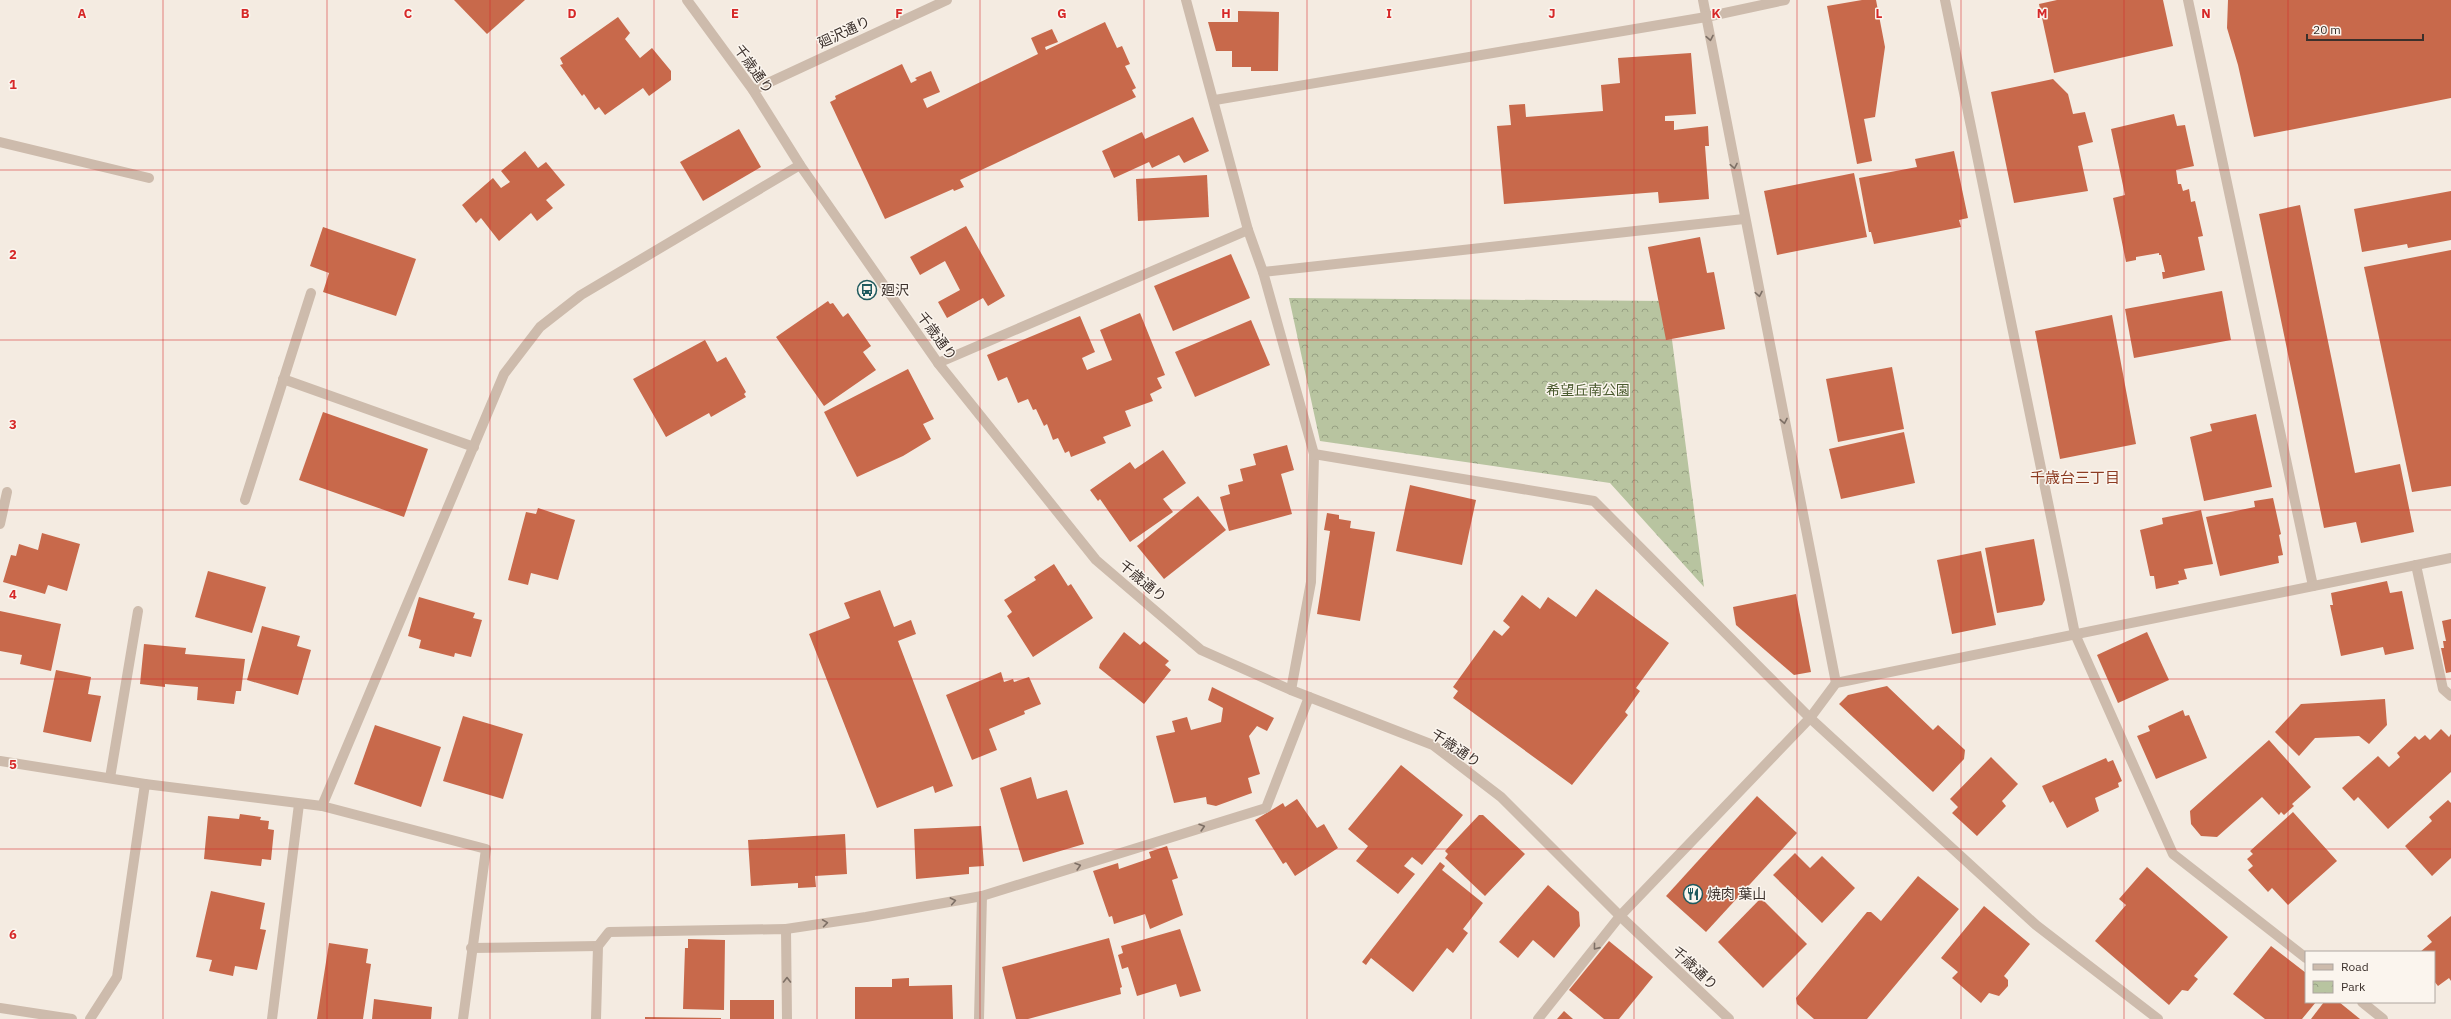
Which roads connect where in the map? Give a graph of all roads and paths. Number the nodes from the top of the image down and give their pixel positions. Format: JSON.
{"nodes":[{"id":1,"x":687,"y":0,"type":"edge"},
{"id":2,"x":947,"y":0,"type":"edge"},
{"id":3,"x":1186,"y":0,"type":"edge"},
{"id":4,"x":1703,"y":0,"type":"edge"},
{"id":5,"x":1785,"y":0,"type":"edge"},
{"id":6,"x":1945,"y":0,"type":"edge"},
{"id":7,"x":2188,"y":0,"type":"edge"},
{"id":8,"x":1706,"y":17,"type":"junction"},
{"id":9,"x":753,"y":90,"type":"junction"},
{"id":10,"x":1214,"y":100,"type":"junction"},
{"id":11,"x":0,"y":142,"type":"edge"},
{"id":12,"x":800,"y":165,"type":"junction"},
{"id":13,"x":149,"y":178,"type":"dead end"},
{"id":14,"x":1744,"y":219,"type":"junction"},
{"id":15,"x":1248,"y":230,"type":"junction"},
{"id":16,"x":1263,"y":272,"type":"junction"},
{"id":17,"x":311,"y":293,"type":"dead end"},
{"id":18,"x":938,"y":363,"type":"junction"},
{"id":19,"x":283,"y":379,"type":"junction"},
{"id":20,"x":474,"y":447,"type":"junction"},
{"id":21,"x":1314,"y":454,"type":"junction"},
{"id":22,"x":7,"y":492,"type":"dead end"},
{"id":23,"x":245,"y":500,"type":"dead end"},
{"id":24,"x":0,"y":524,"type":"edge"},
{"id":25,"x":2451,"y":558,"type":"edge"},
{"id":26,"x":2416,"y":565,"type":"junction"},
{"id":27,"x":2313,"y":586,"type":"junction"},
{"id":28,"x":138,"y":611,"type":"dead end"},
{"id":29,"x":2075,"y":634,"type":"junction"},
{"id":30,"x":1836,"y":683,"type":"junction"},
{"id":31,"x":1290,"y":690,"type":"junction"},
{"id":32,"x":1309,"y":696,"type":"junction"},
{"id":33,"x":2451,"y":696,"type":"edge"},
{"id":34,"x":1810,"y":718,"type":"junction"},
{"id":35,"x":0,"y":761,"type":"edge"},
{"id":36,"x":110,"y":778,"type":"junction"},
{"id":37,"x":144,"y":784,"type":"junction"},
{"id":38,"x":299,"y":804,"type":"junction"},
{"id":39,"x":322,"y":806,"type":"junction"},
{"id":40,"x":982,"y":896,"type":"junction"},
{"id":41,"x":1620,"y":916,"type":"junction"},
{"id":42,"x":786,"y":929,"type":"junction"},
{"id":43,"x":598,"y":946,"type":"junction"},
{"id":44,"x":471,"y":948,"type":"junction"},
{"id":45,"x":2305,"y":957,"type":"edge"},
{"id":46,"x":2363,"y":1003,"type":"edge"},
{"id":47,"x":0,"y":1008,"type":"edge"},
{"id":48,"x":72,"y":1019,"type":"edge"},
{"id":49,"x":90,"y":1019,"type":"edge"},
{"id":50,"x":272,"y":1019,"type":"edge"},
{"id":51,"x":463,"y":1019,"type":"edge"},
{"id":52,"x":596,"y":1019,"type":"edge"},
{"id":53,"x":787,"y":1019,"type":"edge"},
{"id":54,"x":979,"y":1019,"type":"edge"},
{"id":55,"x":1538,"y":1019,"type":"edge"},
{"id":56,"x":1729,"y":1019,"type":"edge"},
{"id":57,"x":2158,"y":1019,"type":"edge"},
{"id":58,"x":2384,"y":1019,"type":"edge"}],
"edges":[{"from":1,"to":9,"type":"street","name":"千歳通り"},
{"from":2,"to":9,"type":"street","name":"廻沢通り"},
{"from":3,"to":10,"type":"street"},
{"from":4,"to":8,"type":"street"},
{"from":5,"to":8,"type":"street"},
{"from":6,"to":29,"type":"street"},
{"from":7,"to":27,"type":"street"},
{"from":8,"to":10,"type":"street"},
{"from":8,"to":14,"type":"street","one_way":true},
{"from":9,"to":12,"type":"street","name":"千歳通り"},
{"from":10,"to":15,"type":"street"},
{"from":11,"to":13,"type":"street"},
{"from":12,"to":18,"type":"street","name":"千歳通り"},
{"from":12,"to":20,"type":"street"},
{"from":14,"to":16,"type":"street"},
{"from":14,"to":30,"type":"street","one_way":true},
{"from":15,"to":16,"type":"street"},
{"from":15,"to":18,"type":"street"},
{"from":16,"to":21,"type":"street"},
{"from":17,"to":19,"type":"street"},
{"from":18,"to":31,"type":"street","name":"千歳通り"},
{"from":19,"to":20,"type":"street"},
{"from":19,"to":23,"type":"street"},
{"from":20,"to":39,"type":"street"},
{"from":21,"to":31,"type":"street"},
{"from":21,"to":34,"type":"street"},
{"from":22,"to":24,"type":"street"},
{"from":25,"to":26,"type":"street"},
{"from":26,"to":27,"type":"street"},
{"from":26,"to":33,"type":"street"},
{"from":27,"to":29,"type":"street"},
{"from":28,"to":36,"type":"street"},
{"from":29,"to":30,"type":"street"},
{"from":29,"to":45,"type":"street"},
{"from":30,"to":34,"type":"street"},
{"from":31,"to":32,"type":"street","name":"千歳通り"},
{"from":40,"to":32,"type":"street","one_way":true},
{"from":32,"to":41,"type":"street","name":"千歳通り"},
{"from":34,"to":41,"type":"street"},
{"from":34,"to":57,"type":"street"},
{"from":35,"to":36,"type":"street"},
{"from":36,"to":37,"type":"street"},
{"from":37,"to":38,"type":"street"},
{"from":37,"to":49,"type":"street"},
{"from":38,"to":39,"type":"street"},
{"from":38,"to":50,"type":"street"},
{"from":39,"to":44,"type":"street"},
{"from":42,"to":40,"type":"street","one_way":true},
{"from":40,"to":54,"type":"street"},
{"from":41,"to":55,"type":"street","one_way":true},
{"from":41,"to":56,"type":"street","name":"千歳通り"},
{"from":42,"to":43,"type":"street"},
{"from":53,"to":42,"type":"street","one_way":true},
{"from":43,"to":44,"type":"street"},
{"from":43,"to":52,"type":"street"},
{"from":44,"to":51,"type":"street"},
{"from":46,"to":58,"type":"street"},
{"from":47,"to":48,"type":"street"}]}
